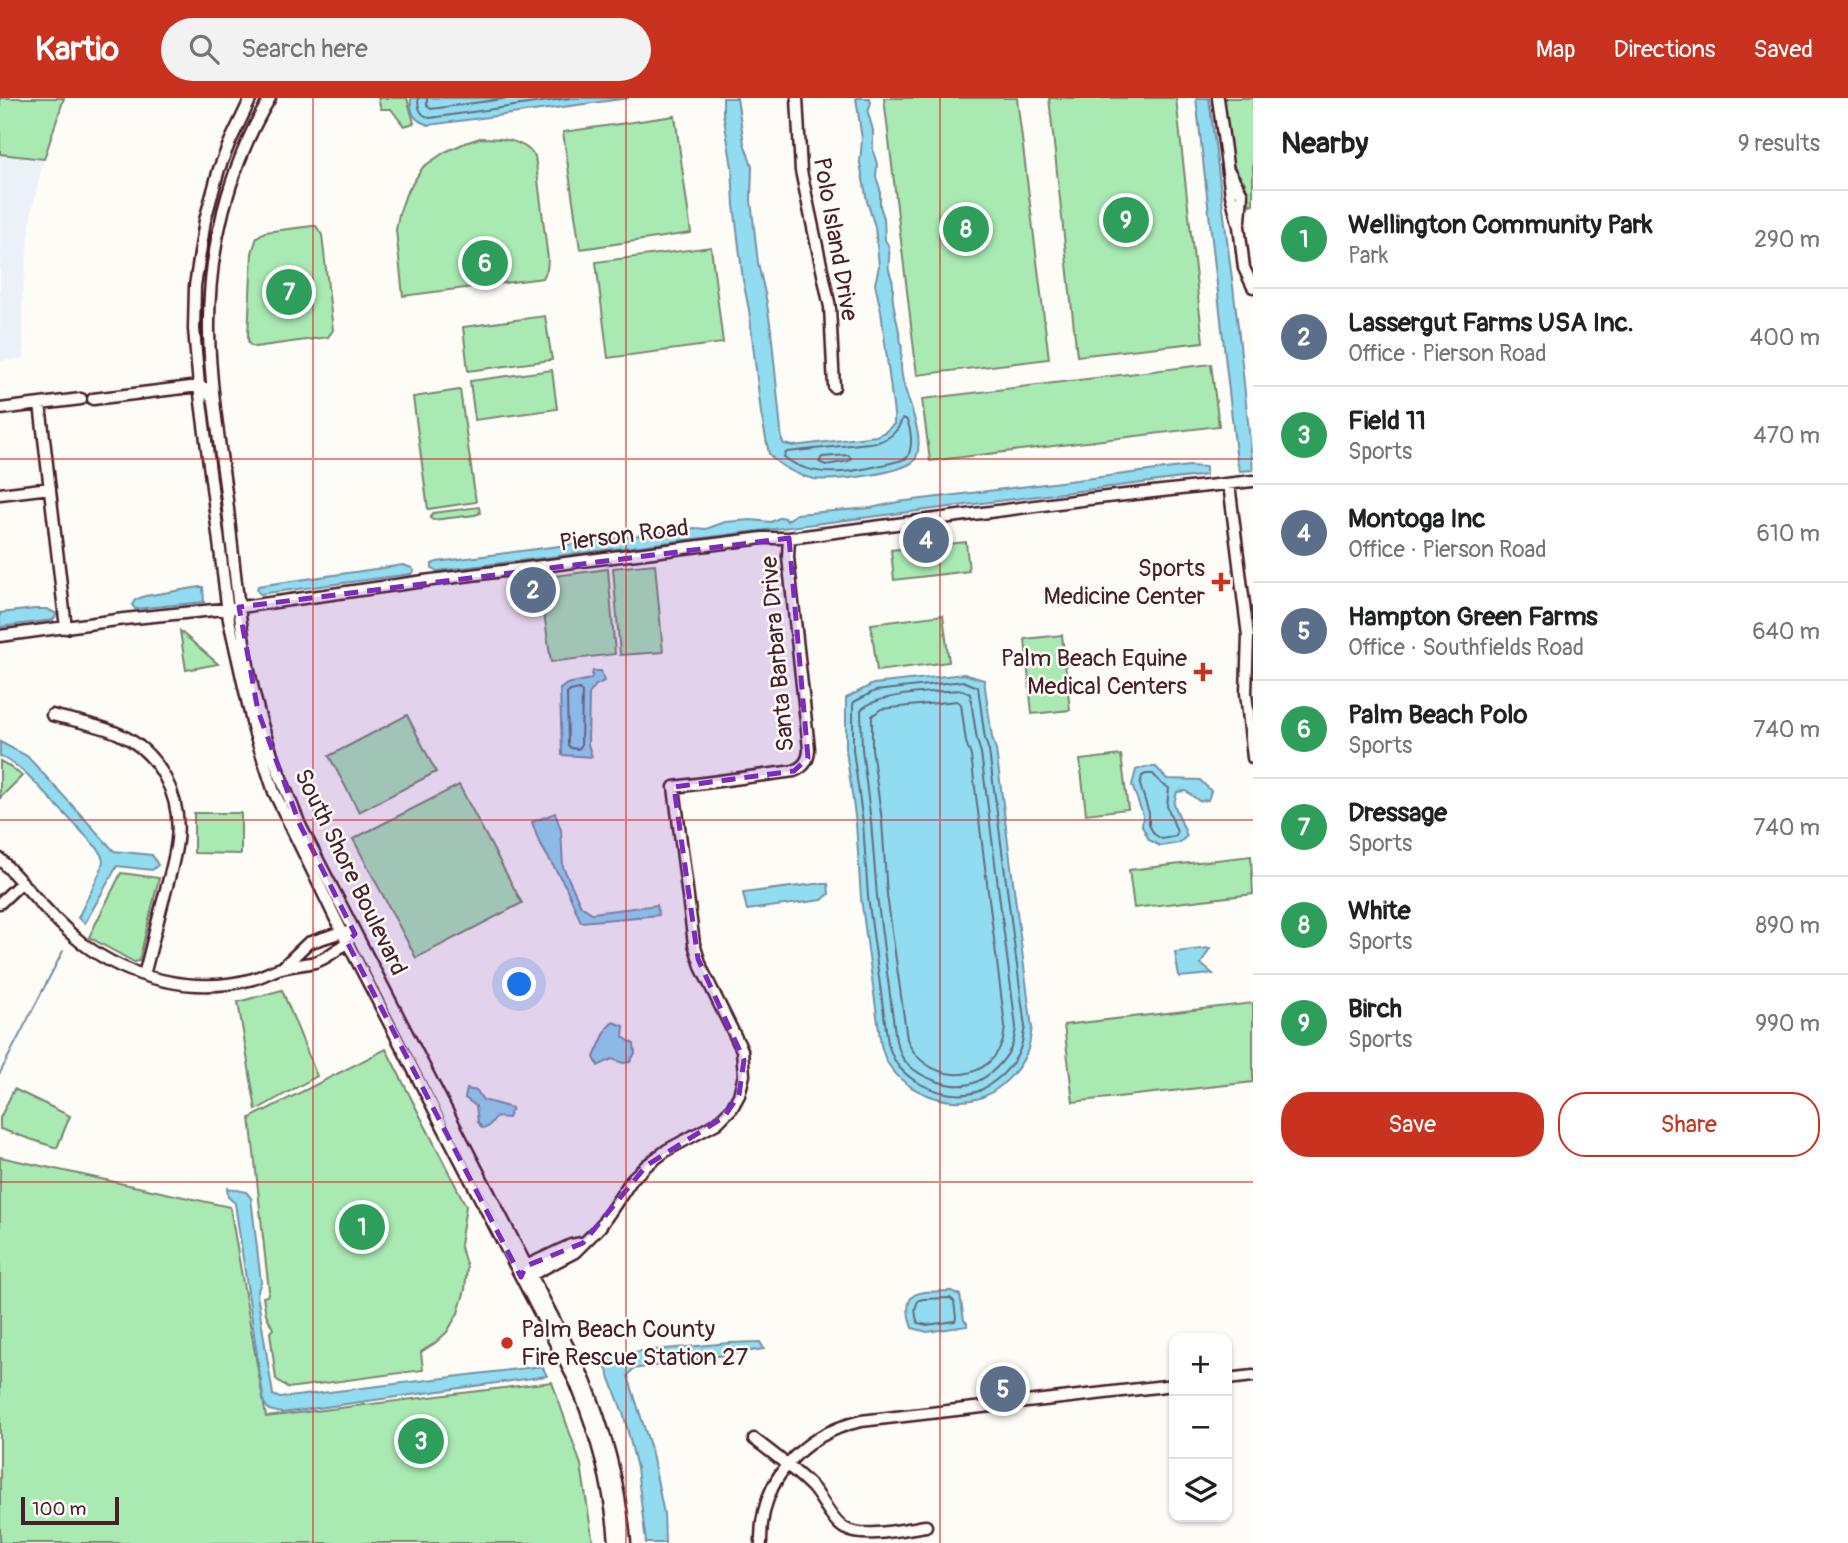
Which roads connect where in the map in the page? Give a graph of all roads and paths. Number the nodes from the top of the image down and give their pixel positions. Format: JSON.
{"nodes":[{"id":1,"x":251,"y":98,"type":"edge"},
{"id":2,"x":270,"y":98,"type":"edge"},
{"id":3,"x":797,"y":98,"type":"edge"},
{"id":4,"x":1218,"y":98,"type":"edge"},
{"id":5,"x":1253,"y":287,"type":"edge"},
{"id":6,"x":197,"y":366,"type":"junction"},
{"id":7,"x":199,"y":386,"type":"junction"},
{"id":8,"x":834,"y":387,"type":"dead end"},
{"id":9,"x":214,"y":388,"type":"junction"},
{"id":10,"x":93,"y":398,"type":"dead end"},
{"id":11,"x":81,"y":399,"type":"dead end"},
{"id":12,"x":40,"y":404,"type":"junction"},
{"id":13,"x":216,"y":404,"type":"junction"},
{"id":14,"x":0,"y":409,"type":"edge"},
{"id":15,"x":1253,"y":481,"type":"edge"},
{"id":16,"x":1229,"y":484,"type":"junction"},
{"id":17,"x":50,"y":488,"type":"junction"},
{"id":18,"x":0,"y":494,"type":"edge"},
{"id":19,"x":789,"y":538,"type":"junction"},
{"id":20,"x":239,"y":607,"type":"junction"},
{"id":21,"x":228,"y":609,"type":"junction"},
{"id":22,"x":66,"y":628,"type":"junction"},
{"id":23,"x":0,"y":636,"type":"edge"},
{"id":24,"x":52,"y":715,"type":"dead end"},
{"id":25,"x":1253,"y":758,"type":"edge"},
{"id":26,"x":0,"y":859,"type":"edge"},
{"id":27,"x":22,"y":882,"type":"junction"},
{"id":28,"x":0,"y":904,"type":"edge"},
{"id":29,"x":348,"y":936,"type":"junction"},
{"id":30,"x":283,"y":967,"type":"junction"},
{"id":31,"x":144,"y":975,"type":"junction"},
{"id":32,"x":526,"y":1273,"type":"junction"},
{"id":33,"x":1253,"y":1376,"type":"edge"},
{"id":34,"x":1232,"y":1378,"type":"edge"},
{"id":35,"x":1253,"y":1382,"type":"edge"},
{"id":36,"x":1169,"y":1386,"type":"edge"},
{"id":37,"x":754,"y":1439,"type":"dead end"},
{"id":38,"x":787,"y":1464,"type":"junction"},
{"id":39,"x":926,"y":1526,"type":"dead end"},
{"id":40,"x":615,"y":1543,"type":"edge"},
{"id":41,"x":625,"y":1543,"type":"edge"},
{"id":42,"x":761,"y":1543,"type":"edge"}],
"edges":[{"from":1,"to":6,"type":"street","name":"South Shore Boulevard"},
{"from":2,"to":9,"type":"street","name":"South Shore Boulevard"},
{"from":3,"to":8,"type":"street","name":"Polo Island Drive"},
{"from":4,"to":5,"type":"street"},
{"from":6,"to":7,"type":"street","name":"South Shore Boulevard"},
{"from":6,"to":9,"type":"street"},
{"from":7,"to":10,"type":"street"},
{"from":7,"to":13,"type":"street"},
{"from":7,"to":21,"type":"street","name":"South Shore Boulevard"},
{"from":9,"to":13,"type":"street","name":"South Shore Boulevard"},
{"from":11,"to":12,"type":"street"},
{"from":12,"to":14,"type":"street"},
{"from":12,"to":17,"type":"street"},
{"from":13,"to":20,"type":"street","name":"South Shore Boulevard"},
{"from":15,"to":16,"type":"street","name":"Pierson Road"},
{"from":16,"to":19,"type":"street","name":"Pierson Road"},
{"from":16,"to":25,"type":"street"},
{"from":17,"to":18,"type":"street"},
{"from":17,"to":22,"type":"street"},
{"from":19,"to":20,"type":"street","name":"Pierson Road"},
{"from":19,"to":32,"type":"street","name":"Santa Barbara Drive"},
{"from":20,"to":21,"type":"street","name":"Pierson Road"},
{"from":20,"to":29,"type":"street","name":"South Shore Boulevard"},
{"from":21,"to":22,"type":"street","name":"Pierson Road"},
{"from":21,"to":29,"type":"street","name":"South Shore Boulevard"},
{"from":22,"to":23,"type":"street","name":"Pierson Road"},
{"from":24,"to":31,"type":"street"},
{"from":26,"to":27,"type":"street"},
{"from":27,"to":28,"type":"street"},
{"from":27,"to":31,"type":"street"},
{"from":29,"to":30,"type":"street"},
{"from":29,"to":30,"type":"street"},
{"from":29,"to":32,"type":"street","name":"South Shore Boulevard"},
{"from":30,"to":31,"type":"street"},
{"from":32,"to":40,"type":"street","name":"South Shore Boulevard"},
{"from":32,"to":41,"type":"street","name":"South Shore Boulevard"},
{"from":33,"to":34,"type":"street"},
{"from":33,"to":35,"type":"street"},
{"from":36,"to":38,"type":"street"},
{"from":37,"to":38,"type":"street"},
{"from":38,"to":39,"type":"street"},
{"from":38,"to":42,"type":"street"}]}
